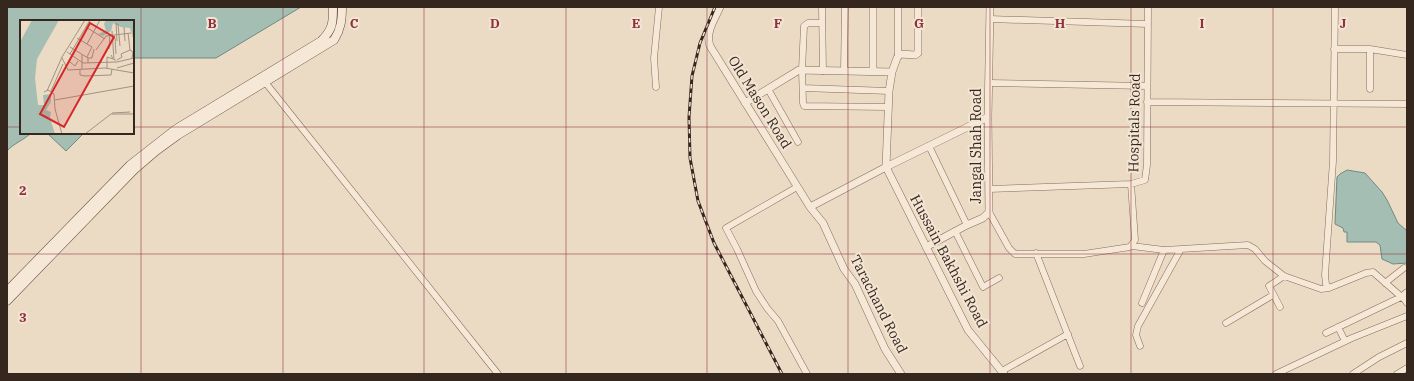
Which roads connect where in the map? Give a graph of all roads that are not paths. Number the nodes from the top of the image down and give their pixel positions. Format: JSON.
{"nodes":[{"id":1,"x":333,"y":7,"type":"edge"},
{"id":2,"x":342,"y":7,"type":"edge"},
{"id":3,"x":659,"y":7,"type":"edge"},
{"id":4,"x":720,"y":7,"type":"edge"},
{"id":5,"x":822,"y":7,"type":"edge"},
{"id":6,"x":845,"y":7,"type":"edge"},
{"id":7,"x":873,"y":7,"type":"edge"},
{"id":8,"x":898,"y":7,"type":"edge"},
{"id":9,"x":918,"y":7,"type":"edge"},
{"id":10,"x":990,"y":7,"type":"edge"},
{"id":11,"x":1148,"y":7,"type":"edge"},
{"id":12,"x":1335,"y":7,"type":"edge"},
{"id":13,"x":990,"y":19,"type":"junction"},
{"id":14,"x":822,"y":23,"type":"junction"},
{"id":15,"x":1148,"y":24,"type":"junction"},
{"id":16,"x":1334,"y":49,"type":"junction"},
{"id":17,"x":1370,"y":50,"type":"junction"},
{"id":18,"x":898,"y":55,"type":"junction"},
{"id":19,"x":1407,"y":55,"type":"edge"},
{"id":20,"x":802,"y":70,"type":"junction"},
{"id":21,"x":823,"y":71,"type":"junction"},
{"id":22,"x":844,"y":71,"type":"junction"},
{"id":23,"x":872,"y":72,"type":"junction"},
{"id":24,"x":892,"y":72,"type":"junction"},
{"id":25,"x":265,"y":82,"type":"junction"},
{"id":26,"x":989,"y":83,"type":"junction"},
{"id":27,"x":1148,"y":86,"type":"junction"},
{"id":28,"x":656,"y":87,"type":"dead end"},
{"id":29,"x":803,"y":88,"type":"junction"},
{"id":30,"x":768,"y":89,"type":"junction"},
{"id":31,"x":1370,"y":89,"type":"dead end"},
{"id":32,"x":889,"y":91,"type":"junction"},
{"id":33,"x":1147,"y":102,"type":"junction"},
{"id":34,"x":745,"y":103,"type":"junction"},
{"id":35,"x":1334,"y":103,"type":"junction"},
{"id":36,"x":1407,"y":104,"type":"edge"},
{"id":37,"x":888,"y":107,"type":"junction"},
{"id":38,"x":988,"y":118,"type":"junction"},
{"id":39,"x":798,"y":142,"type":"dead end"},
{"id":40,"x":929,"y":146,"type":"junction"},
{"id":41,"x":886,"y":167,"type":"junction"},
{"id":42,"x":1131,"y":184,"type":"junction"},
{"id":43,"x":797,"y":187,"type":"junction"},
{"id":44,"x":989,"y":189,"type":"junction"},
{"id":45,"x":810,"y":207,"type":"junction"},
{"id":46,"x":989,"y":212,"type":"junction"},
{"id":47,"x":967,"y":225,"type":"junction"},
{"id":48,"x":955,"y":232,"type":"junction"},
{"id":49,"x":1132,"y":246,"type":"junction"},
{"id":50,"x":926,"y":247,"type":"junction"},
{"id":51,"x":1181,"y":249,"type":"junction"},
{"id":52,"x":1164,"y":250,"type":"junction"},
{"id":53,"x":1036,"y":253,"type":"junction"},
{"id":54,"x":1404,"y":268,"type":"dead end"},
{"id":55,"x":1284,"y":276,"type":"junction"},
{"id":56,"x":999,"y":278,"type":"dead end"},
{"id":57,"x":1385,"y":283,"type":"junction"},
{"id":58,"x":1328,"y":288,"type":"junction"},
{"id":59,"x":7,"y":290,"type":"edge"},
{"id":60,"x":1407,"y":292,"type":"edge"},
{"id":61,"x":1273,"y":295,"type":"junction"},
{"id":62,"x":1401,"y":296,"type":"junction"},
{"id":63,"x":7,"y":301,"type":"edge"},
{"id":64,"x":1142,"y":303,"type":"dead end"},
{"id":65,"x":1407,"y":303,"type":"edge"},
{"id":66,"x":1280,"y":307,"type":"dead end"},
{"id":67,"x":1407,"y":316,"type":"edge"},
{"id":68,"x":1226,"y":323,"type":"dead end"},
{"id":69,"x":1338,"y":326,"type":"junction"},
{"id":70,"x":1326,"y":333,"type":"dead end"},
{"id":71,"x":1068,"y":334,"type":"junction"},
{"id":72,"x":1345,"y":341,"type":"junction"},
{"id":73,"x":1407,"y":343,"type":"edge"},
{"id":74,"x":1140,"y":346,"type":"dead end"},
{"id":75,"x":1080,"y":366,"type":"dead end"},
{"id":76,"x":1407,"y":368,"type":"edge"},
{"id":77,"x":1003,"y":372,"type":"edge"},
{"id":78,"x":498,"y":374,"type":"edge"},
{"id":79,"x":807,"y":374,"type":"edge"},
{"id":80,"x":901,"y":374,"type":"edge"},
{"id":81,"x":1276,"y":374,"type":"edge"},
{"id":82,"x":1353,"y":374,"type":"edge"},
{"id":83,"x":1397,"y":374,"type":"edge"}],
"edges":[{"from":1,"to":59,"type":"main road"},
{"from":2,"to":25,"type":"main road"},
{"from":3,"to":28,"type":"street"},
{"from":4,"to":34,"type":"street","name":"Old Mason Road"},
{"from":5,"to":14,"type":"street"},
{"from":6,"to":22,"type":"street"},
{"from":7,"to":23,"type":"street"},
{"from":8,"to":18,"type":"street"},
{"from":9,"to":18,"type":"street"},
{"from":10,"to":13,"type":"street","name":"Jangal Shah Road"},
{"from":11,"to":15,"type":"street","name":"Hospitals Road"},
{"from":12,"to":16,"type":"street"},
{"from":13,"to":15,"type":"street"},
{"from":13,"to":26,"type":"street","name":"Jangal Shah Road"},
{"from":14,"to":20,"type":"street"},
{"from":14,"to":21,"type":"street"},
{"from":15,"to":27,"type":"street","name":"Hospitals Road"},
{"from":16,"to":17,"type":"street"},
{"from":16,"to":35,"type":"street"},
{"from":17,"to":19,"type":"street"},
{"from":17,"to":31,"type":"street"},
{"from":18,"to":24,"type":"street"},
{"from":20,"to":21,"type":"street"},
{"from":20,"to":29,"type":"street"},
{"from":20,"to":30,"type":"street"},
{"from":21,"to":22,"type":"street"},
{"from":22,"to":23,"type":"street"},
{"from":23,"to":24,"type":"street"},
{"from":24,"to":32,"type":"street"},
{"from":25,"to":63,"type":"main road"},
{"from":25,"to":78,"type":"street"},
{"from":26,"to":27,"type":"street"},
{"from":26,"to":38,"type":"street","name":"Jangal Shah Road"},
{"from":27,"to":33,"type":"street","name":"Hospitals Road"},
{"from":29,"to":32,"type":"street"},
{"from":29,"to":37,"type":"street"},
{"from":30,"to":34,"type":"street"},
{"from":30,"to":39,"type":"street"},
{"from":32,"to":37,"type":"street"},
{"from":33,"to":35,"type":"street"},
{"from":33,"to":42,"type":"street","name":"Hospitals Road"},
{"from":34,"to":43,"type":"street","name":"Old Mason Road"},
{"from":35,"to":36,"type":"street"},
{"from":35,"to":58,"type":"street"},
{"from":37,"to":41,"type":"street"},
{"from":38,"to":40,"type":"street"},
{"from":38,"to":44,"type":"street","name":"Jangal Shah Road"},
{"from":40,"to":41,"type":"street"},
{"from":40,"to":47,"type":"street"},
{"from":41,"to":45,"type":"street"},
{"from":41,"to":50,"type":"street","name":"Hussain Bakhshi Road"},
{"from":42,"to":44,"type":"street","name":"Hospitals Road"},
{"from":42,"to":49,"type":"street"},
{"from":43,"to":45,"type":"street","name":"Old Mason Road"},
{"from":43,"to":79,"type":"street"},
{"from":44,"to":46,"type":"street","name":"Jangal Shah Road"},
{"from":45,"to":80,"type":"street","name":"Tarachand Road"},
{"from":46,"to":47,"type":"street","name":"Jangal Shah Road"},
{"from":46,"to":53,"type":"street"},
{"from":47,"to":48,"type":"street","name":"Jangal Shah Road"},
{"from":48,"to":50,"type":"street","name":"Jangal Shah Road"},
{"from":48,"to":56,"type":"street"},
{"from":49,"to":52,"type":"street"},
{"from":49,"to":53,"type":"street"},
{"from":50,"to":77,"type":"street","name":"Hussain Bakhshi Road"},
{"from":51,"to":52,"type":"street"},
{"from":51,"to":55,"type":"street"},
{"from":51,"to":74,"type":"street"},
{"from":52,"to":64,"type":"street"},
{"from":53,"to":71,"type":"street"},
{"from":54,"to":57,"type":"street"},
{"from":55,"to":58,"type":"street"},
{"from":55,"to":61,"type":"street"},
{"from":57,"to":58,"type":"street"},
{"from":57,"to":62,"type":"street"},
{"from":60,"to":62,"type":"street"},
{"from":61,"to":66,"type":"street"},
{"from":61,"to":68,"type":"street"},
{"from":62,"to":65,"type":"street"},
{"from":62,"to":69,"type":"street"},
{"from":67,"to":72,"type":"street"},
{"from":69,"to":70,"type":"street"},
{"from":69,"to":72,"type":"street"},
{"from":71,"to":75,"type":"street"},
{"from":71,"to":77,"type":"street"},
{"from":72,"to":81,"type":"street"},
{"from":73,"to":82,"type":"street"},
{"from":76,"to":83,"type":"street"}]}
